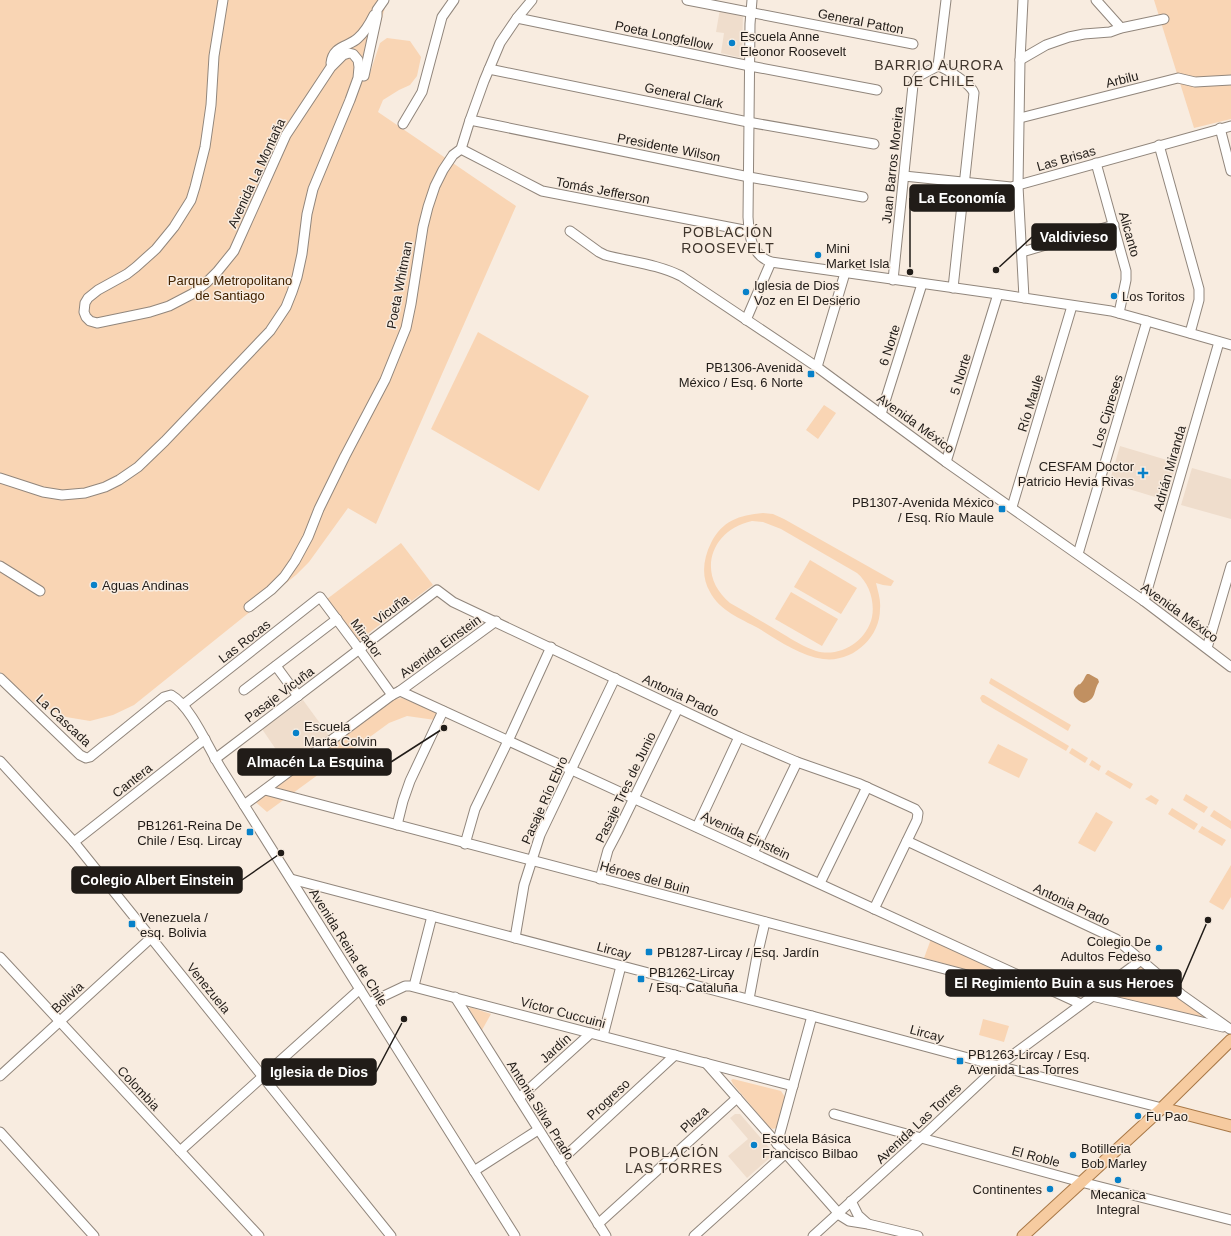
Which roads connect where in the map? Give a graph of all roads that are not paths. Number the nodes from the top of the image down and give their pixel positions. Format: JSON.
{"nodes":[{"id":1,"x":223,"y":0,"type":"edge"},
{"id":2,"x":384,"y":0,"type":"edge"},
{"id":3,"x":454,"y":0,"type":"edge"},
{"id":4,"x":532,"y":0,"type":"edge"},
{"id":5,"x":687,"y":0,"type":"edge"},
{"id":6,"x":752,"y":0,"type":"edge"},
{"id":7,"x":946,"y":0,"type":"edge"},
{"id":8,"x":1023,"y":0,"type":"edge"},
{"id":9,"x":1096,"y":0,"type":"edge"},
{"id":10,"x":377,"y":13,"type":"junction"},
{"id":11,"x":751,"y":13,"type":"junction"},
{"id":12,"x":517,"y":18,"type":"junction"},
{"id":13,"x":1164,"y":19,"type":"dead end"},
{"id":14,"x":1121,"y":28,"type":"junction"},
{"id":15,"x":913,"y":44,"type":"dead end"},
{"id":16,"x":1020,"y":60,"type":"junction"},
{"id":17,"x":750,"y":66,"type":"junction"},
{"id":18,"x":938,"y":66,"type":"junction"},
{"id":19,"x":331,"y":67,"type":"junction"},
{"id":20,"x":489,"y":69,"type":"junction"},
{"id":21,"x":364,"y":76,"type":"dead end"},
{"id":22,"x":1231,"y":80,"type":"edge"},
{"id":23,"x":878,"y":90,"type":"dead end"},
{"id":24,"x":1020,"y":118,"type":"junction"},
{"id":25,"x":470,"y":120,"type":"junction"},
{"id":26,"x":748,"y":122,"type":"junction"},
{"id":27,"x":403,"y":124,"type":"dead end"},
{"id":28,"x":1231,"y":126,"type":"edge"},
{"id":29,"x":1220,"y":128,"type":"junction"},
{"id":30,"x":874,"y":144,"type":"dead end"},
{"id":31,"x":1159,"y":145,"type":"junction"},
{"id":32,"x":460,"y":149,"type":"junction"},
{"id":33,"x":1096,"y":163,"type":"junction"},
{"id":34,"x":1231,"y":171,"type":"edge"},
{"id":35,"x":904,"y":176,"type":"junction"},
{"id":36,"x":749,"y":177,"type":"junction"},
{"id":37,"x":965,"y":183,"type":"junction"},
{"id":38,"x":1018,"y":186,"type":"junction"},
{"id":39,"x":863,"y":197,"type":"dead end"},
{"id":40,"x":1114,"y":226,"type":"junction"},
{"id":41,"x":570,"y":231,"type":"dead end"},
{"id":42,"x":749,"y":231,"type":"junction"},
{"id":43,"x":1022,"y":252,"type":"junction"},
{"id":44,"x":771,"y":262,"type":"junction"},
{"id":45,"x":845,"y":273,"type":"junction"},
{"id":46,"x":893,"y":280,"type":"junction"},
{"id":47,"x":922,"y":284,"type":"junction"},
{"id":48,"x":953,"y":288,"type":"junction"},
{"id":49,"x":998,"y":294,"type":"junction"},
{"id":50,"x":1024,"y":298,"type":"junction"},
{"id":51,"x":1072,"y":306,"type":"junction"},
{"id":52,"x":1119,"y":313,"type":"junction"},
{"id":53,"x":746,"y":320,"type":"junction"},
{"id":54,"x":1147,"y":321,"type":"junction"},
{"id":55,"x":1190,"y":333,"type":"junction"},
{"id":56,"x":1219,"y":342,"type":"junction"},
{"id":57,"x":1231,"y":345,"type":"edge"},
{"id":58,"x":817,"y":368,"type":"junction"},
{"id":59,"x":881,"y":414,"type":"junction"},
{"id":60,"x":946,"y":462,"type":"junction"},
{"id":61,"x":0,"y":478,"type":"edge"},
{"id":62,"x":1012,"y":507,"type":"junction"},
{"id":63,"x":1078,"y":554,"type":"junction"},
{"id":64,"x":0,"y":566,"type":"edge"},
{"id":65,"x":1231,"y":566,"type":"edge"},
{"id":66,"x":437,"y":590,"type":"joint"},
{"id":67,"x":40,"y":591,"type":"dead end"},
{"id":68,"x":320,"y":597,"type":"joint"},
{"id":69,"x":1144,"y":601,"type":"junction"},
{"id":70,"x":249,"y":607,"type":"dead end"},
{"id":71,"x":337,"y":619,"type":"junction"},
{"id":72,"x":496,"y":621,"type":"junction"},
{"id":73,"x":551,"y":647,"type":"junction"},
{"id":74,"x":1207,"y":648,"type":"junction"},
{"id":75,"x":359,"y":649,"type":"junction"},
{"id":76,"x":276,"y":666,"type":"junction"},
{"id":77,"x":1231,"y":667,"type":"edge"},
{"id":78,"x":0,"y":678,"type":"edge"},
{"id":79,"x":615,"y":678,"type":"junction"},
{"id":80,"x":244,"y":690,"type":"dead end"},
{"id":81,"x":396,"y":693,"type":"junction"},
{"id":82,"x":170,"y":696,"type":"joint"},
{"id":83,"x":298,"y":696,"type":"junction"},
{"id":84,"x":183,"y":705,"type":"junction"},
{"id":85,"x":678,"y":708,"type":"junction"},
{"id":86,"x":443,"y":711,"type":"junction"},
{"id":87,"x":739,"y":737,"type":"junction"},
{"id":88,"x":205,"y":739,"type":"junction"},
{"id":89,"x":508,"y":741,"type":"junction"},
{"id":90,"x":215,"y":759,"type":"junction"},
{"id":91,"x":0,"y":761,"type":"edge"},
{"id":92,"x":797,"y":762,"type":"junction"},
{"id":93,"x":571,"y":770,"type":"junction"},
{"id":94,"x":867,"y":787,"type":"junction"},
{"id":95,"x":265,"y":790,"type":"junction"},
{"id":96,"x":634,"y":798,"type":"junction"},
{"id":97,"x":244,"y":805,"type":"junction"},
{"id":98,"x":397,"y":825,"type":"junction"},
{"id":99,"x":696,"y":827,"type":"junction"},
{"id":100,"x":907,"y":841,"type":"junction"},
{"id":101,"x":74,"y":842,"type":"junction"},
{"id":102,"x":465,"y":844,"type":"junction"},
{"id":103,"x":753,"y":853,"type":"junction"},
{"id":104,"x":531,"y":861,"type":"junction"},
{"id":105,"x":291,"y":879,"type":"junction"},
{"id":106,"x":600,"y":879,"type":"junction"},
{"id":107,"x":820,"y":883,"type":"junction"},
{"id":108,"x":874,"y":909,"type":"junction"},
{"id":109,"x":432,"y":916,"type":"junction"},
{"id":110,"x":765,"y":922,"type":"junction"},
{"id":111,"x":152,"y":937,"type":"junction"},
{"id":112,"x":515,"y":938,"type":"junction"},
{"id":113,"x":0,"y":957,"type":"edge"},
{"id":114,"x":1140,"y":961,"type":"junction"},
{"id":115,"x":621,"y":966,"type":"junction"},
{"id":116,"x":1021,"y":977,"type":"junction"},
{"id":117,"x":414,"y":986,"type":"junction"},
{"id":118,"x":360,"y":989,"type":"junction"},
{"id":119,"x":1092,"y":996,"type":"junction"},
{"id":120,"x":455,"y":997,"type":"junction"},
{"id":121,"x":749,"y":999,"type":"junction"},
{"id":122,"x":369,"y":1003,"type":"junction"},
{"id":123,"x":1082,"y":1004,"type":"junction"},
{"id":124,"x":812,"y":1016,"type":"junction"},
{"id":125,"x":60,"y":1021,"type":"junction"},
{"id":126,"x":1230,"y":1029,"type":"edge"},
{"id":127,"x":591,"y":1033,"type":"junction"},
{"id":128,"x":603,"y":1036,"type":"junction"},
{"id":129,"x":1231,"y":1040,"type":"edge"},
{"id":130,"x":1015,"y":1054,"type":"junction"},
{"id":131,"x":675,"y":1055,"type":"junction"},
{"id":132,"x":706,"y":1063,"type":"junction"},
{"id":133,"x":998,"y":1066,"type":"junction"},
{"id":134,"x":1023,"y":1073,"type":"junction"},
{"id":135,"x":0,"y":1076,"type":"edge"},
{"id":136,"x":263,"y":1076,"type":"junction"},
{"id":137,"x":793,"y":1086,"type":"junction"},
{"id":138,"x":519,"y":1098,"type":"junction"},
{"id":139,"x":737,"y":1098,"type":"junction"},
{"id":140,"x":1162,"y":1108,"type":"junction"},
{"id":141,"x":834,"y":1114,"type":"dead end"},
{"id":142,"x":1231,"y":1126,"type":"edge"},
{"id":143,"x":538,"y":1130,"type":"junction"},
{"id":144,"x":0,"y":1132,"type":"edge"},
{"id":145,"x":921,"y":1138,"type":"junction"},
{"id":146,"x":777,"y":1144,"type":"junction"},
{"id":147,"x":180,"y":1151,"type":"junction"},
{"id":148,"x":786,"y":1153,"type":"junction"},
{"id":149,"x":559,"y":1162,"type":"junction"},
{"id":150,"x":474,"y":1171,"type":"junction"},
{"id":151,"x":1081,"y":1182,"type":"junction"},
{"id":152,"x":851,"y":1201,"type":"junction"},
{"id":153,"x":837,"y":1213,"type":"junction"},
{"id":154,"x":1231,"y":1220,"type":"edge"},
{"id":155,"x":598,"y":1224,"type":"junction"},
{"id":156,"x":868,"y":1224,"type":"junction"},
{"id":157,"x":881,"y":1232,"type":"edge"},
{"id":158,"x":94,"y":1236,"type":"edge"},
{"id":159,"x":260,"y":1236,"type":"edge"},
{"id":160,"x":392,"y":1236,"type":"edge"},
{"id":161,"x":515,"y":1236,"type":"edge"},
{"id":162,"x":606,"y":1236,"type":"edge"},
{"id":163,"x":694,"y":1236,"type":"edge"},
{"id":164,"x":812,"y":1236,"type":"edge"},
{"id":165,"x":918,"y":1236,"type":"edge"},
{"id":166,"x":1023,"y":1236,"type":"edge"}],
"edges":[{"from":1,"to":19,"type":"street","name":"Avenida La Montaña"},
{"from":2,"to":10,"type":"street"},
{"from":3,"to":27,"type":"street"},
{"from":4,"to":12,"type":"street","name":"Poeta Whitman"},
{"from":5,"to":11,"type":"street","name":"General Patton"},
{"from":6,"to":11,"type":"street"},
{"from":7,"to":18,"type":"street"},
{"from":8,"to":16,"type":"street"},
{"from":9,"to":14,"type":"street"},
{"from":10,"to":19,"type":"street"},
{"from":10,"to":21,"type":"street"},
{"from":11,"to":15,"type":"street","name":"General Patton"},
{"from":11,"to":17,"type":"street"},
{"from":12,"to":17,"type":"street","name":"Poeta Longfellow"},
{"from":12,"to":20,"type":"street","name":"Poeta Whitman"},
{"from":13,"to":14,"type":"street"},
{"from":14,"to":16,"type":"street"},
{"from":16,"to":24,"type":"street"},
{"from":17,"to":23,"type":"street","name":"Poeta Longfellow"},
{"from":17,"to":26,"type":"street"},
{"from":18,"to":35,"type":"street","name":"Juan Barros Moreira"},
{"from":18,"to":37,"type":"street"},
{"from":19,"to":61,"type":"street","name":"Avenida La Montaña"},
{"from":20,"to":25,"type":"street","name":"Poeta Whitman"},
{"from":20,"to":26,"type":"street","name":"General Clark"},
{"from":22,"to":24,"type":"street","name":"Arbilu"},
{"from":24,"to":38,"type":"street"},
{"from":25,"to":32,"type":"street","name":"Poeta Whitman"},
{"from":25,"to":36,"type":"street","name":"Presidente Wilson"},
{"from":26,"to":30,"type":"street","name":"General Clark"},
{"from":26,"to":36,"type":"street"},
{"from":28,"to":29,"type":"street","name":"Las Brisas"},
{"from":29,"to":31,"type":"street","name":"Las Brisas"},
{"from":29,"to":34,"type":"street"},
{"from":31,"to":33,"type":"street","name":"Las Brisas"},
{"from":31,"to":55,"type":"street"},
{"from":32,"to":42,"type":"street","name":"Tomás Jefferson"},
{"from":32,"to":70,"type":"street","name":"Poeta Whitman"},
{"from":33,"to":38,"type":"street","name":"Las Brisas"},
{"from":33,"to":40,"type":"street","name":"Alicanto"},
{"from":35,"to":37,"type":"street","name":"Las Brisas"},
{"from":35,"to":46,"type":"street","name":"Juan Barros Moreira"},
{"from":36,"to":39,"type":"street","name":"Presidente Wilson"},
{"from":36,"to":42,"type":"street"},
{"from":37,"to":38,"type":"street","name":"Las Brisas"},
{"from":37,"to":48,"type":"street"},
{"from":38,"to":43,"type":"street"},
{"from":40,"to":43,"type":"street"},
{"from":40,"to":52,"type":"street","name":"Alicanto"},
{"from":41,"to":53,"type":"street","name":"Avenida México"},
{"from":42,"to":44,"type":"street"},
{"from":43,"to":50,"type":"street"},
{"from":44,"to":45,"type":"street"},
{"from":44,"to":53,"type":"street"},
{"from":45,"to":46,"type":"street"},
{"from":45,"to":58,"type":"street"},
{"from":46,"to":47,"type":"street"},
{"from":47,"to":48,"type":"street"},
{"from":47,"to":59,"type":"street","name":"6 Norte"},
{"from":48,"to":49,"type":"street"},
{"from":49,"to":50,"type":"street"},
{"from":49,"to":60,"type":"street","name":"5 Norte"},
{"from":50,"to":51,"type":"street"},
{"from":51,"to":52,"type":"street"},
{"from":51,"to":62,"type":"street","name":"Río Maule"},
{"from":52,"to":54,"type":"street"},
{"from":53,"to":58,"type":"street","name":"Avenida México"},
{"from":54,"to":55,"type":"street"},
{"from":54,"to":63,"type":"street","name":"Los Cipreses"},
{"from":55,"to":56,"type":"street"},
{"from":56,"to":57,"type":"street"},
{"from":56,"to":69,"type":"street","name":"Adrián Miranda"},
{"from":58,"to":59,"type":"street","name":"Avenida México"},
{"from":59,"to":60,"type":"street","name":"Avenida México"},
{"from":60,"to":62,"type":"street","name":"Avenida México"},
{"from":62,"to":63,"type":"street","name":"Avenida México"},
{"from":63,"to":69,"type":"street","name":"Avenida México"},
{"from":64,"to":67,"type":"street"},
{"from":65,"to":74,"type":"street"},
{"from":66,"to":72,"type":"street","name":"Antonia Prado"},
{"from":66,"to":75,"type":"street","name":"Vicuña"},
{"from":68,"to":71,"type":"street","name":"Mirador"},
{"from":68,"to":84,"type":"street","name":"Las Rocas"},
{"from":69,"to":74,"type":"street","name":"Avenida México"},
{"from":71,"to":75,"type":"street","name":"Mirador"},
{"from":71,"to":76,"type":"street"},
{"from":72,"to":73,"type":"street","name":"Antonia Prado"},
{"from":72,"to":81,"type":"street","name":"Avenida Einstein"},
{"from":73,"to":79,"type":"street","name":"Antonia Prado"},
{"from":73,"to":89,"type":"street"},
{"from":74,"to":77,"type":"street","name":"Avenida México"},
{"from":75,"to":81,"type":"street","name":"Mirador"},
{"from":75,"to":83,"type":"street","name":"Pasaje Vicuña"},
{"from":76,"to":80,"type":"street"},
{"from":76,"to":83,"type":"street"},
{"from":78,"to":82,"type":"street","name":"La Cascada"},
{"from":79,"to":85,"type":"street","name":"Antonia Prado"},
{"from":79,"to":93,"type":"street","name":"Pasaje Río Ebro"},
{"from":81,"to":86,"type":"street","name":"Avenida Einstein"},
{"from":81,"to":95,"type":"street","name":"Avenida Einstein"},
{"from":82,"to":84,"type":"street","name":"Avenida Reina de Chile"},
{"from":83,"to":90,"type":"street","name":"Pasaje Vicuña"},
{"from":84,"to":88,"type":"street","name":"Avenida Reina de Chile"},
{"from":85,"to":87,"type":"street","name":"Antonia Prado"},
{"from":85,"to":96,"type":"street","name":"Pasaje Tres de Junio"},
{"from":86,"to":89,"type":"street","name":"Avenida Einstein"},
{"from":86,"to":98,"type":"street"},
{"from":87,"to":92,"type":"street","name":"Antonia Prado"},
{"from":87,"to":99,"type":"street"},
{"from":88,"to":90,"type":"street","name":"Avenida Reina de Chile"},
{"from":88,"to":101,"type":"street","name":"Cantera"},
{"from":89,"to":93,"type":"street","name":"Avenida Einstein"},
{"from":89,"to":102,"type":"street"},
{"from":90,"to":97,"type":"street","name":"Avenida Reina de Chile"},
{"from":91,"to":101,"type":"street","name":"Venezuela"},
{"from":92,"to":94,"type":"street","name":"Antonia Prado"},
{"from":92,"to":103,"type":"street"},
{"from":93,"to":96,"type":"street","name":"Avenida Einstein"},
{"from":93,"to":104,"type":"street","name":"Pasaje Río Ebro"},
{"from":94,"to":100,"type":"street","name":"Antonia Prado"},
{"from":94,"to":107,"type":"street"},
{"from":95,"to":97,"type":"street","name":"Avenida Einstein"},
{"from":95,"to":98,"type":"street","name":"Héroes del Buin"},
{"from":96,"to":99,"type":"street","name":"Avenida Einstein"},
{"from":96,"to":106,"type":"street","name":"Pasaje Tres de Junio"},
{"from":97,"to":105,"type":"street","name":"Avenida Reina de Chile"},
{"from":98,"to":102,"type":"street","name":"Héroes del Buin"},
{"from":99,"to":103,"type":"street","name":"Avenida Einstein"},
{"from":100,"to":108,"type":"street"},
{"from":100,"to":114,"type":"street","name":"Antonia Prado"},
{"from":101,"to":111,"type":"street","name":"Venezuela"},
{"from":102,"to":104,"type":"street","name":"Héroes del Buin"},
{"from":103,"to":107,"type":"street","name":"Avenida Einstein"},
{"from":104,"to":106,"type":"street","name":"Héroes del Buin"},
{"from":104,"to":112,"type":"street","name":"Pasaje Río Ebro"},
{"from":105,"to":109,"type":"street","name":"Lircay"},
{"from":105,"to":118,"type":"street","name":"Avenida Reina de Chile"},
{"from":106,"to":110,"type":"street","name":"Héroes del Buin"},
{"from":107,"to":108,"type":"street","name":"Avenida Einstein"},
{"from":108,"to":116,"type":"street","name":"Avenida Einstein"},
{"from":109,"to":112,"type":"street","name":"Lircay"},
{"from":109,"to":117,"type":"street"},
{"from":110,"to":116,"type":"street","name":"Héroes del Buin"},
{"from":110,"to":121,"type":"street"},
{"from":111,"to":125,"type":"street","name":"Bolivia"},
{"from":111,"to":136,"type":"street","name":"Venezuela"},
{"from":112,"to":115,"type":"street","name":"Lircay"},
{"from":113,"to":125,"type":"street","name":"Colombia"},
{"from":114,"to":119,"type":"street","name":"Avenida Las Torres"},
{"from":114,"to":126,"type":"street","name":"Antonia Prado"},
{"from":115,"to":121,"type":"street","name":"Lircay"},
{"from":115,"to":128,"type":"street"},
{"from":116,"to":123,"type":"street","name":"Avenida Einstein"},
{"from":117,"to":120,"type":"street","name":"Víctor Cuccuini"},
{"from":117,"to":122,"type":"street"},
{"from":118,"to":122,"type":"street","name":"Avenida Reina de Chile"},
{"from":118,"to":136,"type":"street"},
{"from":119,"to":123,"type":"street","name":"Avenida Las Torres"},
{"from":119,"to":126,"type":"street"},
{"from":120,"to":127,"type":"street","name":"Víctor Cuccuini"},
{"from":120,"to":138,"type":"street","name":"Antonia Silva Prado"},
{"from":121,"to":124,"type":"street","name":"Lircay"},
{"from":122,"to":150,"type":"street","name":"Avenida Reina de Chile"},
{"from":123,"to":130,"type":"street","name":"Avenida Las Torres"},
{"from":124,"to":133,"type":"street","name":"Lircay"},
{"from":124,"to":137,"type":"street"},
{"from":125,"to":135,"type":"street","name":"Bolivia"},
{"from":125,"to":147,"type":"street","name":"Colombia"},
{"from":127,"to":128,"type":"street","name":"Víctor Cuccuini"},
{"from":127,"to":138,"type":"street","name":"Jardín"},
{"from":128,"to":131,"type":"street","name":"Víctor Cuccuini"},
{"from":129,"to":140,"type":"main road"},
{"from":130,"to":133,"type":"street","name":"Avenida Las Torres"},
{"from":130,"to":134,"type":"street"},
{"from":131,"to":132,"type":"street","name":"Víctor Cuccuini"},
{"from":131,"to":149,"type":"street","name":"Progreso"},
{"from":132,"to":137,"type":"street","name":"Víctor Cuccuini"},
{"from":132,"to":139,"type":"street"},
{"from":133,"to":134,"type":"street","name":"Lircay"},
{"from":133,"to":145,"type":"street","name":"Avenida Las Torres"},
{"from":134,"to":140,"type":"street","name":"Lircay"},
{"from":136,"to":147,"type":"street"},
{"from":136,"to":160,"type":"street","name":"Venezuela"},
{"from":137,"to":146,"type":"street"},
{"from":138,"to":143,"type":"street","name":"Antonia Silva Prado"},
{"from":139,"to":146,"type":"street"},
{"from":139,"to":155,"type":"street","name":"Plaza"},
{"from":140,"to":142,"type":"main road","name":"Lircay"},
{"from":140,"to":151,"type":"main road"},
{"from":141,"to":145,"type":"street","name":"El Roble"},
{"from":143,"to":149,"type":"street","name":"Antonia Silva Prado"},
{"from":143,"to":150,"type":"street"},
{"from":144,"to":158,"type":"street"},
{"from":145,"to":151,"type":"street","name":"El Roble"},
{"from":145,"to":152,"type":"street","name":"Avenida Las Torres"},
{"from":146,"to":148,"type":"street"},
{"from":147,"to":159,"type":"street","name":"Colombia"},
{"from":148,"to":153,"type":"street"},
{"from":148,"to":163,"type":"street"},
{"from":149,"to":155,"type":"street","name":"Antonia Silva Prado"},
{"from":150,"to":161,"type":"street","name":"Avenida Reina de Chile"},
{"from":151,"to":154,"type":"street","name":"El Roble"},
{"from":151,"to":166,"type":"main road"},
{"from":152,"to":153,"type":"street","name":"Avenida Las Torres"},
{"from":152,"to":156,"type":"street"},
{"from":153,"to":156,"type":"street"},
{"from":153,"to":164,"type":"street","name":"Avenida Las Torres"},
{"from":155,"to":162,"type":"street","name":"Antonia Silva Prado"},
{"from":156,"to":157,"type":"street"},
{"from":157,"to":165,"type":"street"}]}
